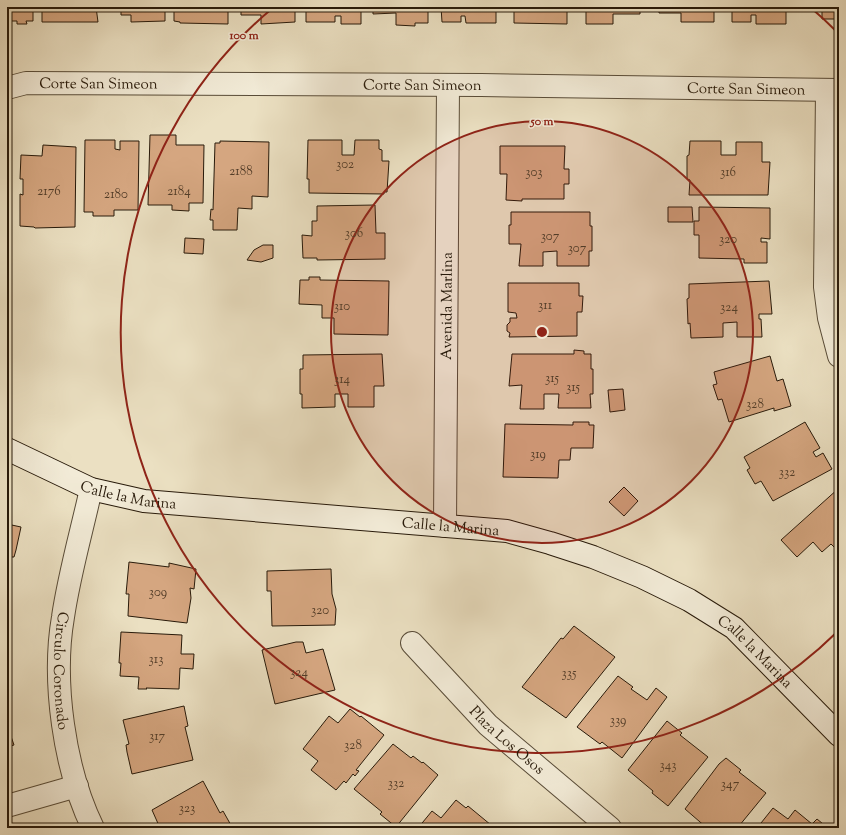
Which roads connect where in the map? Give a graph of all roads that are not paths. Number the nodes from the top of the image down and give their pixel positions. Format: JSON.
{"nodes":[{"id":1,"x":448,"y":85,"type":"junction"},
{"id":2,"x":7,"y":88,"type":"edge"},
{"id":3,"x":833,"y":90,"type":"edge"},
{"id":4,"x":839,"y":356,"type":"edge"},
{"id":5,"x":7,"y":448,"type":"edge"},
{"id":6,"x":91,"y":489,"type":"junction"},
{"id":7,"x":445,"y":526,"type":"junction"},
{"id":8,"x":412,"y":644,"type":"dead end"},
{"id":9,"x":839,"y":735,"type":"edge"},
{"id":10,"x":77,"y":786,"type":"junction"},
{"id":11,"x":7,"y":806,"type":"edge"},
{"id":12,"x":93,"y":828,"type":"edge"},
{"id":13,"x":610,"y":828,"type":"edge"}],
"edges":[{"from":1,"to":2,"type":"street","name":"Corte San Simeon"},
{"from":1,"to":3,"type":"street","name":"Corte San Simeon"},
{"from":1,"to":7,"type":"street","name":"Avenida Marlina"},
{"from":3,"to":4,"type":"street"},
{"from":5,"to":6,"type":"street","name":"Calle la Marina"},
{"from":6,"to":7,"type":"street","name":"Calle la Marina"},
{"from":6,"to":10,"type":"street","name":"Circulo Coronado"},
{"from":7,"to":9,"type":"street","name":"Calle la Marina"},
{"from":8,"to":13,"type":"street","name":"Plaza Los Osos"},
{"from":10,"to":11,"type":"street"},
{"from":10,"to":12,"type":"street","name":"Circulo Coronado"}]}
